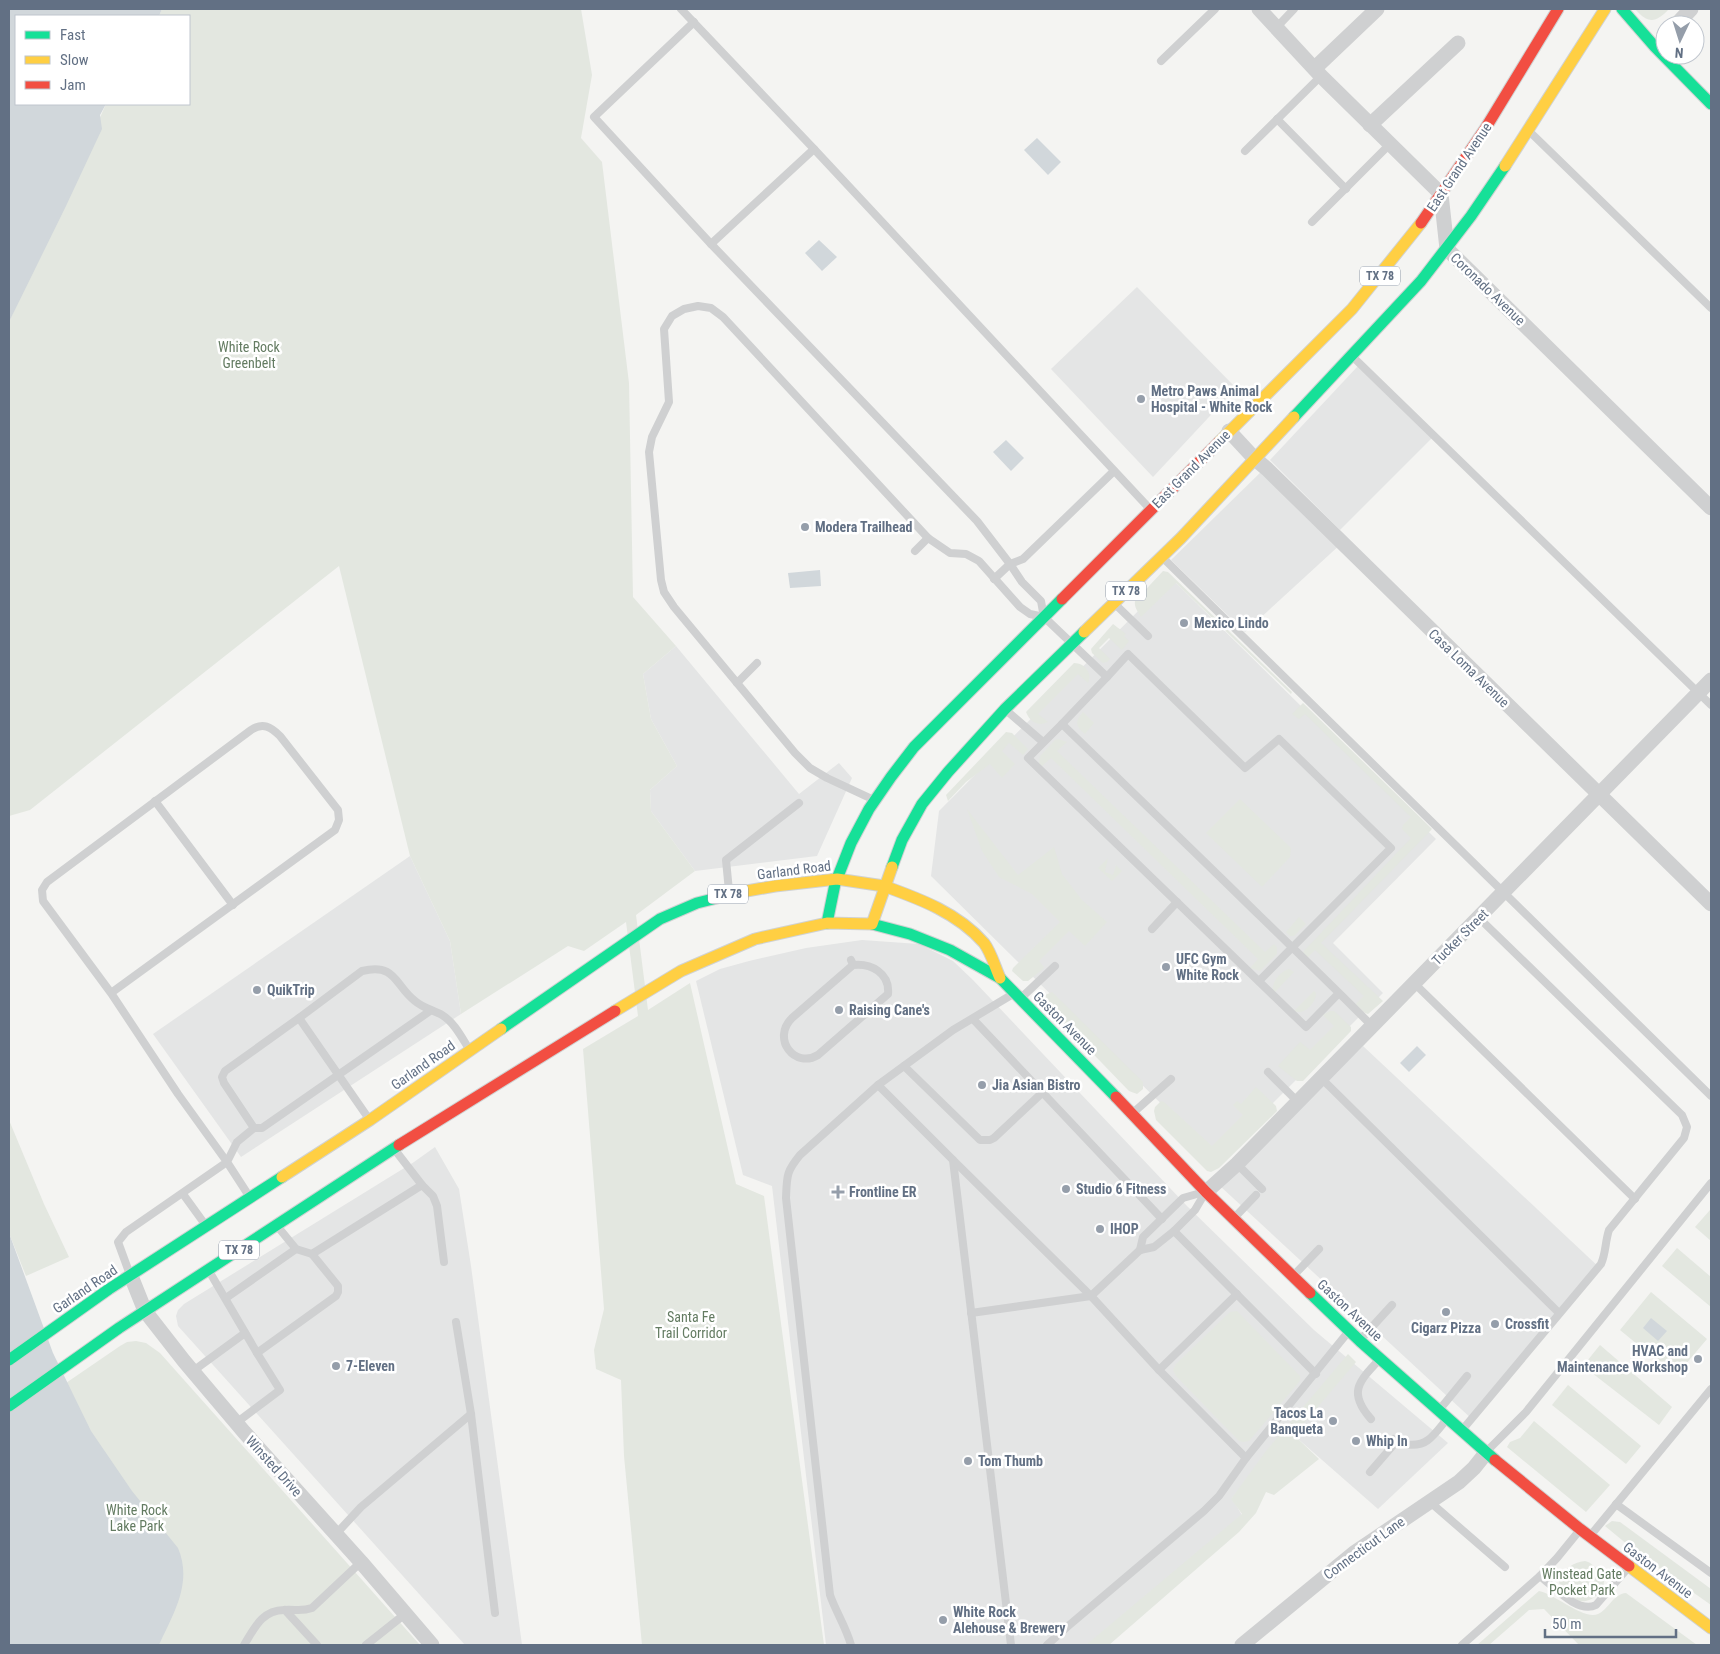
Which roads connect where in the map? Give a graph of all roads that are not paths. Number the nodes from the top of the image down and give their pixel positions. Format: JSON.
{"nodes":[{"id":1,"x":681,"y":9,"type":"edge"},
{"id":2,"x":1216,"y":9,"type":"edge"},
{"id":3,"x":1259,"y":9,"type":"edge"},
{"id":4,"x":1294,"y":9,"type":"edge"},
{"id":5,"x":1377,"y":9,"type":"edge"},
{"id":6,"x":1558,"y":9,"type":"edge"},
{"id":7,"x":1605,"y":9,"type":"edge"},
{"id":8,"x":1622,"y":9,"type":"edge"},
{"id":9,"x":694,"y":22,"type":"junction"},
{"id":10,"x":1276,"y":28,"type":"junction"},
{"id":11,"x":1655,"y":38,"type":"edge"},
{"id":12,"x":1458,"y":43,"type":"dead end"},
{"id":13,"x":1161,"y":61,"type":"dead end"},
{"id":14,"x":1679,"y":65,"type":"edge"},
{"id":15,"x":1318,"y":72,"type":"junction"},
{"id":16,"x":1711,"y":104,"type":"edge"},
{"id":17,"x":1277,"y":119,"type":"junction"},
{"id":18,"x":1370,"y":125,"type":"junction"},
{"id":19,"x":1529,"y":131,"type":"junction"},
{"id":20,"x":1390,"y":144,"type":"junction"},
{"id":21,"x":814,"y":149,"type":"junction"},
{"id":22,"x":1245,"y":151,"type":"dead end"},
{"id":23,"x":1346,"y":189,"type":"junction"},
{"id":24,"x":1440,"y":194,"type":"junction"},
{"id":25,"x":1312,"y":222,"type":"dead end"},
{"id":26,"x":711,"y":244,"type":"junction"},
{"id":27,"x":1447,"y":249,"type":"junction"},
{"id":28,"x":1711,"y":308,"type":"edge"},
{"id":29,"x":1351,"y":356,"type":"junction"},
{"id":30,"x":1228,"y":431,"type":"junction"},
{"id":31,"x":1254,"y":458,"type":"junction"},
{"id":32,"x":1114,"y":471,"type":"junction"},
{"id":33,"x":1711,"y":508,"type":"edge"},
{"id":34,"x":1150,"y":510,"type":"junction"},
{"id":35,"x":928,"y":538,"type":"junction"},
{"id":36,"x":915,"y":551,"type":"dead end"},
{"id":37,"x":1162,"y":557,"type":"junction"},
{"id":38,"x":1010,"y":564,"type":"junction"},
{"id":39,"x":994,"y":578,"type":"junction"},
{"id":40,"x":1114,"y":603,"type":"junction"},
{"id":41,"x":1044,"y":617,"type":"junction"},
{"id":42,"x":1148,"y":636,"type":"dead end"},
{"id":43,"x":1071,"y":644,"type":"junction"},
{"id":44,"x":757,"y":664,"type":"dead end"},
{"id":45,"x":1107,"y":678,"type":"junction"},
{"id":46,"x":1711,"y":680,"type":"edge"},
{"id":47,"x":737,"y":683,"type":"junction"},
{"id":48,"x":1698,"y":693,"type":"junction"},
{"id":49,"x":1711,"y":705,"type":"edge"},
{"id":50,"x":1005,"y":710,"type":"junction"},
{"id":51,"x":1062,"y":724,"type":"junction"},
{"id":52,"x":1043,"y":742,"type":"junction"},
{"id":53,"x":1599,"y":795,"type":"junction"},
{"id":54,"x":875,"y":800,"type":"junction"},
{"id":55,"x":155,"y":802,"type":"junction"},
{"id":56,"x":799,"y":803,"type":"dead end"},
{"id":57,"x":837,"y":879,"type":"junction"},
{"id":58,"x":884,"y":886,"type":"junction"},
{"id":59,"x":1503,"y":893,"type":"junction"},
{"id":60,"x":729,"y":894,"type":"junction"},
{"id":61,"x":1177,"y":902,"type":"junction"},
{"id":62,"x":1711,"y":904,"type":"edge"},
{"id":63,"x":233,"y":905,"type":"junction"},
{"id":64,"x":1479,"y":918,"type":"junction"},
{"id":65,"x":827,"y":924,"type":"junction"},
{"id":66,"x":872,"y":924,"type":"junction"},
{"id":67,"x":1152,"y":929,"type":"dead end"},
{"id":68,"x":1292,"y":948,"type":"junction"},
{"id":69,"x":852,"y":962,"type":"joint"},
{"id":70,"x":1055,"y":966,"type":"dead end"},
{"id":71,"x":1000,"y":978,"type":"junction"},
{"id":72,"x":1259,"y":981,"type":"junction"},
{"id":73,"x":1414,"y":983,"type":"junction"},
{"id":74,"x":111,"y":993,"type":"junction"},
{"id":75,"x":1339,"y":993,"type":"junction"},
{"id":76,"x":1017,"y":996,"type":"junction"},
{"id":77,"x":430,"y":1011,"type":"junction"},
{"id":78,"x":299,"y":1018,"type":"junction"},
{"id":79,"x":973,"y":1019,"type":"junction"},
{"id":80,"x":1372,"y":1026,"type":"junction"},
{"id":81,"x":471,"y":1051,"type":"junction"},
{"id":82,"x":904,"y":1066,"type":"junction"},
{"id":83,"x":1268,"y":1072,"type":"dead end"},
{"id":84,"x":338,"y":1074,"type":"junction"},
{"id":85,"x":1171,"y":1078,"type":"dead end"},
{"id":86,"x":1321,"y":1078,"type":"junction"},
{"id":87,"x":878,"y":1085,"type":"junction"},
{"id":88,"x":1043,"y":1092,"type":"junction"},
{"id":89,"x":1711,"y":1096,"type":"edge"},
{"id":90,"x":1298,"y":1102,"type":"junction"},
{"id":91,"x":1133,"y":1114,"type":"junction"},
{"id":92,"x":373,"y":1124,"type":"junction"},
{"id":93,"x":254,"y":1128,"type":"junction"},
{"id":94,"x":390,"y":1144,"type":"junction"},
{"id":95,"x":953,"y":1160,"type":"junction"},
{"id":96,"x":227,"y":1162,"type":"junction"},
{"id":97,"x":1237,"y":1164,"type":"junction"},
{"id":98,"x":1711,"y":1183,"type":"edge"},
{"id":99,"x":422,"y":1185,"type":"junction"},
{"id":100,"x":1262,"y":1189,"type":"dead end"},
{"id":101,"x":1206,"y":1192,"type":"junction"},
{"id":102,"x":182,"y":1194,"type":"junction"},
{"id":103,"x":1256,"y":1195,"type":"dead end"},
{"id":104,"x":250,"y":1197,"type":"junction"},
{"id":105,"x":1635,"y":1199,"type":"junction"},
{"id":106,"x":1162,"y":1219,"type":"junction"},
{"id":107,"x":1233,"y":1219,"type":"junction"},
{"id":108,"x":277,"y":1225,"type":"junction"},
{"id":109,"x":206,"y":1227,"type":"junction"},
{"id":110,"x":1174,"y":1230,"type":"junction"},
{"id":111,"x":296,"y":1249,"type":"junction"},
{"id":112,"x":1319,"y":1249,"type":"dead end"},
{"id":113,"x":1140,"y":1250,"type":"junction"},
{"id":114,"x":312,"y":1254,"type":"junction"},
{"id":115,"x":444,"y":1262,"type":"dead end"},
{"id":116,"x":208,"y":1270,"type":"junction"},
{"id":117,"x":130,"y":1276,"type":"junction"},
{"id":118,"x":1292,"y":1276,"type":"junction"},
{"id":119,"x":1237,"y":1294,"type":"junction"},
{"id":120,"x":1091,"y":1296,"type":"junction"},
{"id":121,"x":226,"y":1298,"type":"junction"},
{"id":122,"x":1392,"y":1305,"type":"dead end"},
{"id":123,"x":145,"y":1311,"type":"junction"},
{"id":124,"x":1559,"y":1313,"type":"junction"},
{"id":125,"x":971,"y":1314,"type":"junction"},
{"id":126,"x":456,"y":1322,"type":"dead end"},
{"id":127,"x":1349,"y":1331,"type":"junction"},
{"id":128,"x":245,"y":1333,"type":"junction"},
{"id":129,"x":1360,"y":1341,"type":"junction"},
{"id":130,"x":257,"y":1353,"type":"junction"},
{"id":131,"x":1380,"y":1359,"type":"junction"},
{"id":132,"x":9,"y":1360,"type":"edge"},
{"id":133,"x":1159,"y":1370,"type":"junction"},
{"id":134,"x":193,"y":1371,"type":"junction"},
{"id":135,"x":1316,"y":1374,"type":"junction"},
{"id":136,"x":1466,"y":1376,"type":"dead end"},
{"id":137,"x":1711,"y":1389,"type":"edge"},
{"id":138,"x":9,"y":1406,"type":"edge"},
{"id":139,"x":1438,"y":1411,"type":"junction"},
{"id":140,"x":471,"y":1414,"type":"junction"},
{"id":141,"x":1371,"y":1419,"type":"dead end"},
{"id":142,"x":1447,"y":1419,"type":"junction"},
{"id":143,"x":236,"y":1423,"type":"junction"},
{"id":144,"x":1461,"y":1431,"type":"junction"},
{"id":145,"x":1486,"y":1452,"type":"junction"},
{"id":146,"x":1246,"y":1458,"type":"junction"},
{"id":147,"x":1370,"y":1472,"type":"dead end"},
{"id":148,"x":1430,"y":1502,"type":"junction"},
{"id":149,"x":1616,"y":1504,"type":"junction"},
{"id":150,"x":1585,"y":1533,"type":"junction"},
{"id":151,"x":336,"y":1534,"type":"junction"},
{"id":152,"x":361,"y":1562,"type":"junction"},
{"id":153,"x":1505,"y":1567,"type":"dead end"},
{"id":154,"x":1629,"y":1567,"type":"junction"},
{"id":155,"x":1711,"y":1573,"type":"edge"},
{"id":156,"x":1540,"y":1576,"type":"junction"},
{"id":157,"x":285,"y":1610,"type":"junction"},
{"id":158,"x":495,"y":1613,"type":"dead end"},
{"id":159,"x":405,"y":1614,"type":"junction"},
{"id":160,"x":1711,"y":1628,"type":"edge"},
{"id":161,"x":244,"y":1645,"type":"edge"},
{"id":162,"x":317,"y":1645,"type":"edge"},
{"id":163,"x":366,"y":1645,"type":"edge"},
{"id":164,"x":432,"y":1645,"type":"edge"},
{"id":165,"x":851,"y":1645,"type":"edge"},
{"id":166,"x":1011,"y":1645,"type":"edge"},
{"id":167,"x":1047,"y":1645,"type":"edge"},
{"id":168,"x":1242,"y":1645,"type":"edge"},
{"id":169,"x":1462,"y":1645,"type":"edge"}],
"edges":[{"from":1,"to":9,"type":"lane"},
{"from":2,"to":13,"type":"lane"},
{"from":3,"to":10,"type":"street"},
{"from":4,"to":10,"type":"lane"},
{"from":5,"to":15,"type":"street"},
{"from":6,"to":24,"type":"main road","name":"East Grand Avenue","number":"TX 78"},
{"from":7,"to":19,"type":"main road","number":"TX 78"},
{"from":8,"to":11,"type":"main road"},
{"from":9,"to":21,"type":"lane"},
{"from":9,"to":26,"type":"lane"},
{"from":10,"to":15,"type":"street"},
{"from":12,"to":18,"type":"street"},
{"from":14,"to":16,"type":"main road"},
{"from":15,"to":17,"type":"lane"},
{"from":15,"to":18,"type":"street"},
{"from":17,"to":22,"type":"lane"},
{"from":17,"to":23,"type":"lane"},
{"from":18,"to":20,"type":"street"},
{"from":19,"to":27,"type":"main road","number":"TX 78"},
{"from":19,"to":28,"type":"lane"},
{"from":20,"to":23,"type":"lane"},
{"from":20,"to":24,"type":"street"},
{"from":21,"to":26,"type":"lane"},
{"from":21,"to":32,"type":"lane"},
{"from":23,"to":25,"type":"lane"},
{"from":24,"to":27,"type":"street","name":"Coronado Avenue"},
{"from":24,"to":30,"type":"main road","name":"East Grand Avenue","number":"TX 78"},
{"from":26,"to":38,"type":"lane"},
{"from":27,"to":29,"type":"main road","number":"TX 78"},
{"from":27,"to":33,"type":"street","name":"Coronado Avenue"},
{"from":29,"to":31,"type":"main road","number":"TX 78"},
{"from":29,"to":48,"type":"lane"},
{"from":30,"to":31,"type":"street","name":"Casa Loma Avenue"},
{"from":30,"to":34,"type":"main road","name":"East Grand Avenue","number":"TX 78"},
{"from":31,"to":37,"type":"main road","number":"TX 78"},
{"from":31,"to":53,"type":"street","name":"Casa Loma Avenue"},
{"from":32,"to":34,"type":"lane"},
{"from":32,"to":38,"type":"lane"},
{"from":34,"to":41,"type":"main road","name":"East Grand Avenue","number":"TX 78"},
{"from":35,"to":36,"type":"lane"},
{"from":35,"to":39,"type":"lane"},
{"from":35,"to":47,"type":"lane"},
{"from":37,"to":40,"type":"main road","number":"TX 78"},
{"from":37,"to":59,"type":"lane"},
{"from":38,"to":39,"type":"lane"},
{"from":38,"to":41,"type":"lane"},
{"from":39,"to":41,"type":"lane"},
{"from":40,"to":42,"type":"lane"},
{"from":40,"to":43,"type":"main road","number":"TX 78"},
{"from":41,"to":43,"type":"lane"},
{"from":41,"to":54,"type":"main road","name":"East Grand Avenue","number":"TX 78"},
{"from":43,"to":45,"type":"lane"},
{"from":43,"to":50,"type":"main road","number":"TX 78"},
{"from":44,"to":47,"type":"lane"},
{"from":45,"to":51,"type":"lane"},
{"from":45,"to":68,"type":"lane"},
{"from":46,"to":48,"type":"street","name":"Tucker Street"},
{"from":47,"to":54,"type":"lane"},
{"from":48,"to":49,"type":"lane"},
{"from":48,"to":53,"type":"street","name":"Tucker Street"},
{"from":50,"to":52,"type":"lane"},
{"from":50,"to":58,"type":"main road","number":"TX 78"},
{"from":51,"to":52,"type":"lane"},
{"from":51,"to":68,"type":"lane"},
{"from":52,"to":61,"type":"lane"},
{"from":53,"to":59,"type":"street","name":"Tucker Street"},
{"from":53,"to":62,"type":"street","name":"Casa Loma Avenue"},
{"from":54,"to":57,"type":"main road","name":"East Grand Avenue","number":"TX 78"},
{"from":55,"to":63,"type":"lane"},
{"from":55,"to":63,"type":"lane"},
{"from":55,"to":74,"type":"lane"},
{"from":56,"to":60,"type":"lane"},
{"from":57,"to":58,"type":"main road","name":"Garland Road","number":"TX 78"},
{"from":57,"to":60,"type":"main road","name":"Garland Road","number":"TX 78"},
{"from":57,"to":65,"type":"main road","name":"East Grand Avenue","number":"TX 78"},
{"from":58,"to":66,"type":"main road","number":"TX 78"},
{"from":58,"to":71,"type":"main road","name":"Gaston Avenue"},
{"from":59,"to":64,"type":"street","name":"Tucker Street"},
{"from":59,"to":89,"type":"lane"},
{"from":60,"to":81,"type":"main road","name":"Garland Road","number":"TX 78"},
{"from":61,"to":67,"type":"lane"},
{"from":61,"to":72,"type":"lane"},
{"from":63,"to":74,"type":"lane"},
{"from":64,"to":73,"type":"street","name":"Tucker Street"},
{"from":64,"to":105,"type":"lane"},
{"from":65,"to":66,"type":"main road","number":"TX 78"},
{"from":65,"to":94,"type":"main road","number":"TX 78"},
{"from":66,"to":71,"type":"main road","name":"Gaston Avenue"},
{"from":68,"to":72,"type":"lane"},
{"from":68,"to":75,"type":"lane"},
{"from":69,"to":69,"type":"lane"},
{"from":70,"to":76,"type":"lane"},
{"from":71,"to":76,"type":"main road","name":"Gaston Avenue"},
{"from":72,"to":75,"type":"lane"},
{"from":73,"to":80,"type":"street","name":"Tucker Street"},
{"from":73,"to":105,"type":"lane"},
{"from":74,"to":96,"type":"lane"},
{"from":75,"to":80,"type":"lane"},
{"from":76,"to":79,"type":"lane"},
{"from":76,"to":91,"type":"main road","name":"Gaston Avenue"},
{"from":77,"to":78,"type":"lane"},
{"from":77,"to":81,"type":"lane"},
{"from":77,"to":84,"type":"lane"},
{"from":78,"to":84,"type":"lane"},
{"from":78,"to":93,"type":"lane"},
{"from":79,"to":82,"type":"lane"},
{"from":79,"to":88,"type":"lane"},
{"from":80,"to":86,"type":"street","name":"Tucker Street"},
{"from":81,"to":92,"type":"main road","name":"Garland Road","number":"TX 78"},
{"from":82,"to":87,"type":"lane"},
{"from":82,"to":88,"type":"lane"},
{"from":83,"to":90,"type":"lane"},
{"from":84,"to":92,"type":"lane"},
{"from":84,"to":93,"type":"lane"},
{"from":85,"to":91,"type":"lane"},
{"from":86,"to":90,"type":"street","name":"Tucker Street"},
{"from":86,"to":124,"type":"lane"},
{"from":87,"to":95,"type":"lane"},
{"from":87,"to":165,"type":"lane"},
{"from":88,"to":106,"type":"lane"},
{"from":90,"to":97,"type":"street","name":"Tucker Street"},
{"from":91,"to":101,"type":"main road","name":"Gaston Avenue"},
{"from":92,"to":104,"type":"main road","name":"Garland Road","number":"TX 78"},
{"from":93,"to":96,"type":"lane"},
{"from":94,"to":99,"type":"lane"},
{"from":94,"to":108,"type":"main road","number":"TX 78"},
{"from":95,"to":120,"type":"lane"},
{"from":95,"to":125,"type":"lane"},
{"from":96,"to":102,"type":"lane"},
{"from":96,"to":104,"type":"lane"},
{"from":97,"to":100,"type":"lane"},
{"from":97,"to":101,"type":"street","name":"Tucker Street"},
{"from":98,"to":145,"type":"lane"},
{"from":99,"to":114,"type":"lane"},
{"from":99,"to":115,"type":"lane"},
{"from":101,"to":106,"type":"lane"},
{"from":101,"to":107,"type":"main road","name":"Gaston Avenue"},
{"from":101,"to":110,"type":"lane"},
{"from":102,"to":109,"type":"lane"},
{"from":102,"to":117,"type":"lane"},
{"from":103,"to":107,"type":"lane"},
{"from":104,"to":109,"type":"main road","name":"Garland Road","number":"TX 78"},
{"from":105,"to":124,"type":"lane"},
{"from":106,"to":113,"type":"lane"},
{"from":107,"to":118,"type":"main road","name":"Gaston Avenue"},
{"from":108,"to":111,"type":"lane"},
{"from":108,"to":116,"type":"main road","number":"TX 78"},
{"from":109,"to":117,"type":"main road","name":"Garland Road","number":"TX 78"},
{"from":110,"to":113,"type":"lane"},
{"from":110,"to":119,"type":"lane"},
{"from":111,"to":114,"type":"lane"},
{"from":111,"to":121,"type":"lane"},
{"from":112,"to":118,"type":"lane"},
{"from":113,"to":120,"type":"lane"},
{"from":114,"to":130,"type":"lane"},
{"from":116,"to":121,"type":"lane"},
{"from":116,"to":123,"type":"main road","number":"TX 78"},
{"from":117,"to":123,"type":"street","name":"Winsted Drive"},
{"from":117,"to":132,"type":"main road","name":"Garland Road","number":"TX 78"},
{"from":118,"to":127,"type":"main road","name":"Gaston Avenue"},
{"from":119,"to":133,"type":"lane"},
{"from":119,"to":135,"type":"lane"},
{"from":120,"to":125,"type":"lane"},
{"from":120,"to":133,"type":"lane"},
{"from":121,"to":128,"type":"lane"},
{"from":122,"to":129,"type":"lane"},
{"from":123,"to":134,"type":"street","name":"Winsted Drive"},
{"from":123,"to":138,"type":"main road","number":"TX 78"},
{"from":124,"to":144,"type":"lane"},
{"from":125,"to":166,"type":"lane"},
{"from":126,"to":140,"type":"lane"},
{"from":127,"to":129,"type":"main road","name":"Gaston Avenue"},
{"from":127,"to":135,"type":"lane"},
{"from":128,"to":130,"type":"lane"},
{"from":128,"to":134,"type":"lane"},
{"from":129,"to":131,"type":"main road","name":"Gaston Avenue"},
{"from":130,"to":143,"type":"lane"},
{"from":131,"to":139,"type":"main road","name":"Gaston Avenue"},
{"from":131,"to":141,"type":"lane"},
{"from":133,"to":146,"type":"lane"},
{"from":134,"to":143,"type":"street","name":"Winsted Drive"},
{"from":135,"to":146,"type":"lane"},
{"from":136,"to":139,"type":"lane"},
{"from":137,"to":149,"type":"lane"},
{"from":139,"to":142,"type":"main road","name":"Gaston Avenue"},
{"from":140,"to":151,"type":"lane"},
{"from":140,"to":158,"type":"lane"},
{"from":142,"to":144,"type":"main road","name":"Gaston Avenue"},
{"from":142,"to":147,"type":"lane"},
{"from":143,"to":151,"type":"street","name":"Winsted Drive"},
{"from":144,"to":145,"type":"main road","name":"Gaston Avenue"},
{"from":145,"to":148,"type":"street","name":"Connecticut Lane"},
{"from":145,"to":150,"type":"main road","name":"Gaston Avenue"},
{"from":146,"to":167,"type":"lane"},
{"from":148,"to":153,"type":"lane"},
{"from":148,"to":168,"type":"street","name":"Connecticut Lane"},
{"from":149,"to":150,"type":"lane"},
{"from":149,"to":155,"type":"lane"},
{"from":150,"to":154,"type":"main road","name":"Gaston Avenue"},
{"from":150,"to":156,"type":"lane"},
{"from":151,"to":152,"type":"street","name":"Winsted Drive"},
{"from":152,"to":157,"type":"lane"},
{"from":152,"to":159,"type":"street","name":"Winsted Drive"},
{"from":154,"to":156,"type":"lane"},
{"from":154,"to":160,"type":"main road","name":"Gaston Avenue"},
{"from":156,"to":169,"type":"lane"},
{"from":157,"to":161,"type":"lane"},
{"from":157,"to":162,"type":"lane"},
{"from":159,"to":163,"type":"lane"},
{"from":159,"to":164,"type":"street","name":"Winsted Drive"}]}
